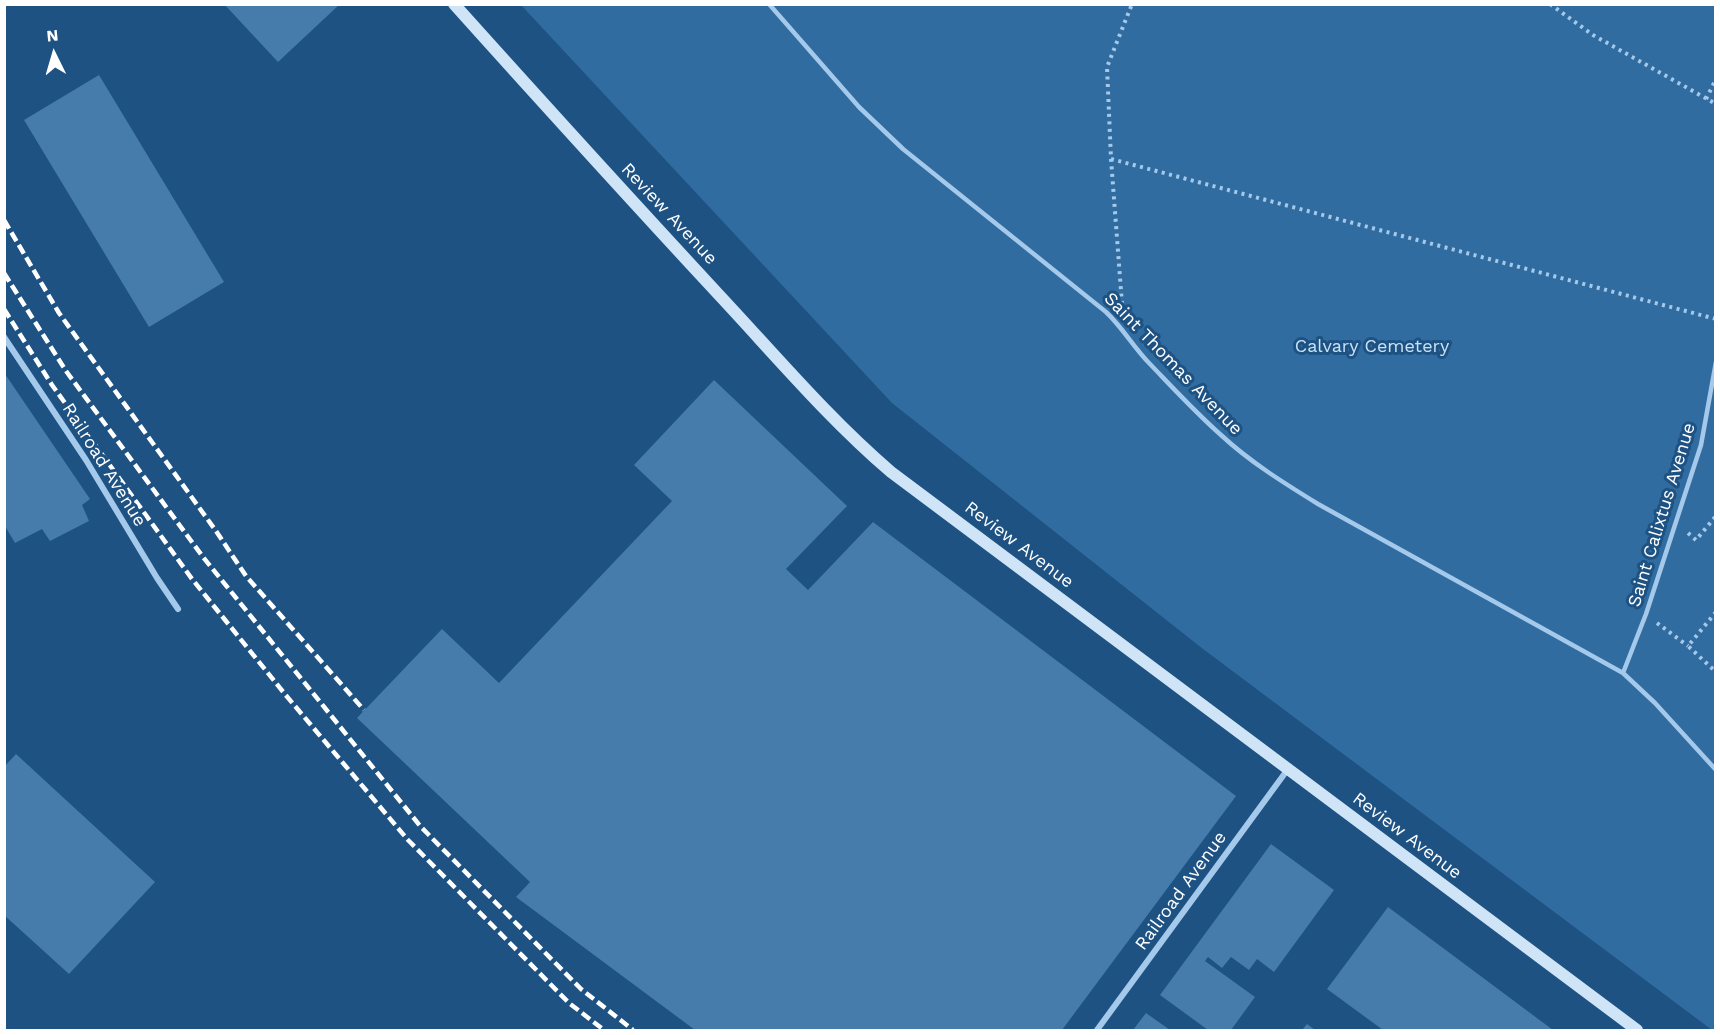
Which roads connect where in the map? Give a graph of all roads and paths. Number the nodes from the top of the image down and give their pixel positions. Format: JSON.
{"nodes":[{"id":1,"x":454,"y":4,"type":"edge"},
{"id":2,"x":769,"y":4,"type":"edge"},
{"id":3,"x":1132,"y":4,"type":"edge"},
{"id":4,"x":1550,"y":4,"type":"edge"},
{"id":5,"x":1716,"y":79,"type":"edge"},
{"id":6,"x":1706,"y":99,"type":"junction"},
{"id":7,"x":1716,"y":104,"type":"edge"},
{"id":8,"x":1111,"y":159,"type":"junction"},
{"id":9,"x":1716,"y":320,"type":"edge"},
{"id":10,"x":1124,"y":331,"type":"junction"},
{"id":11,"x":4,"y":337,"type":"edge"},
{"id":12,"x":1716,"y":362,"type":"edge"},
{"id":13,"x":1716,"y":516,"type":"edge"},
{"id":14,"x":1676,"y":523,"type":"junction"},
{"id":15,"x":178,"y":609,"type":"dead end"},
{"id":16,"x":1716,"y":612,"type":"edge"},
{"id":17,"x":1646,"y":614,"type":"junction"},
{"id":18,"x":1688,"y":646,"type":"junction"},
{"id":19,"x":1716,"y":672,"type":"edge"},
{"id":20,"x":1623,"y":673,"type":"junction"},
{"id":21,"x":1288,"y":769,"type":"junction"},
{"id":22,"x":1716,"y":770,"type":"edge"},
{"id":23,"x":1097,"y":1030,"type":"edge"},
{"id":24,"x":1637,"y":1030,"type":"edge"}],
"edges":[{"from":1,"to":21,"type":"main road","name":"Review Avenue"},
{"from":2,"to":10,"type":"lane","name":"Saint Thomas Avenue"},
{"from":3,"to":8,"type":"path"},
{"from":4,"to":6,"type":"path"},
{"from":5,"to":6,"type":"path"},
{"from":6,"to":7,"type":"path"},
{"from":8,"to":9,"type":"path"},
{"from":8,"to":10,"type":"path"},
{"from":10,"to":20,"type":"lane","name":"Saint Thomas Avenue"},
{"from":11,"to":15,"type":"street","name":"Railroad Avenue"},
{"from":12,"to":14,"type":"lane","name":"Saint Calixtus Avenue"},
{"from":13,"to":14,"type":"path"},
{"from":14,"to":17,"type":"lane","name":"Saint Calixtus Avenue"},
{"from":16,"to":18,"type":"path"},
{"from":17,"to":18,"type":"path"},
{"from":17,"to":20,"type":"lane","name":"Saint Calixtus Avenue"},
{"from":18,"to":19,"type":"path"},
{"from":20,"to":22,"type":"lane","name":"Saint Thomas Avenue"},
{"from":21,"to":23,"type":"street","name":"Railroad Avenue"},
{"from":21,"to":24,"type":"main road","name":"Review Avenue"}]}
